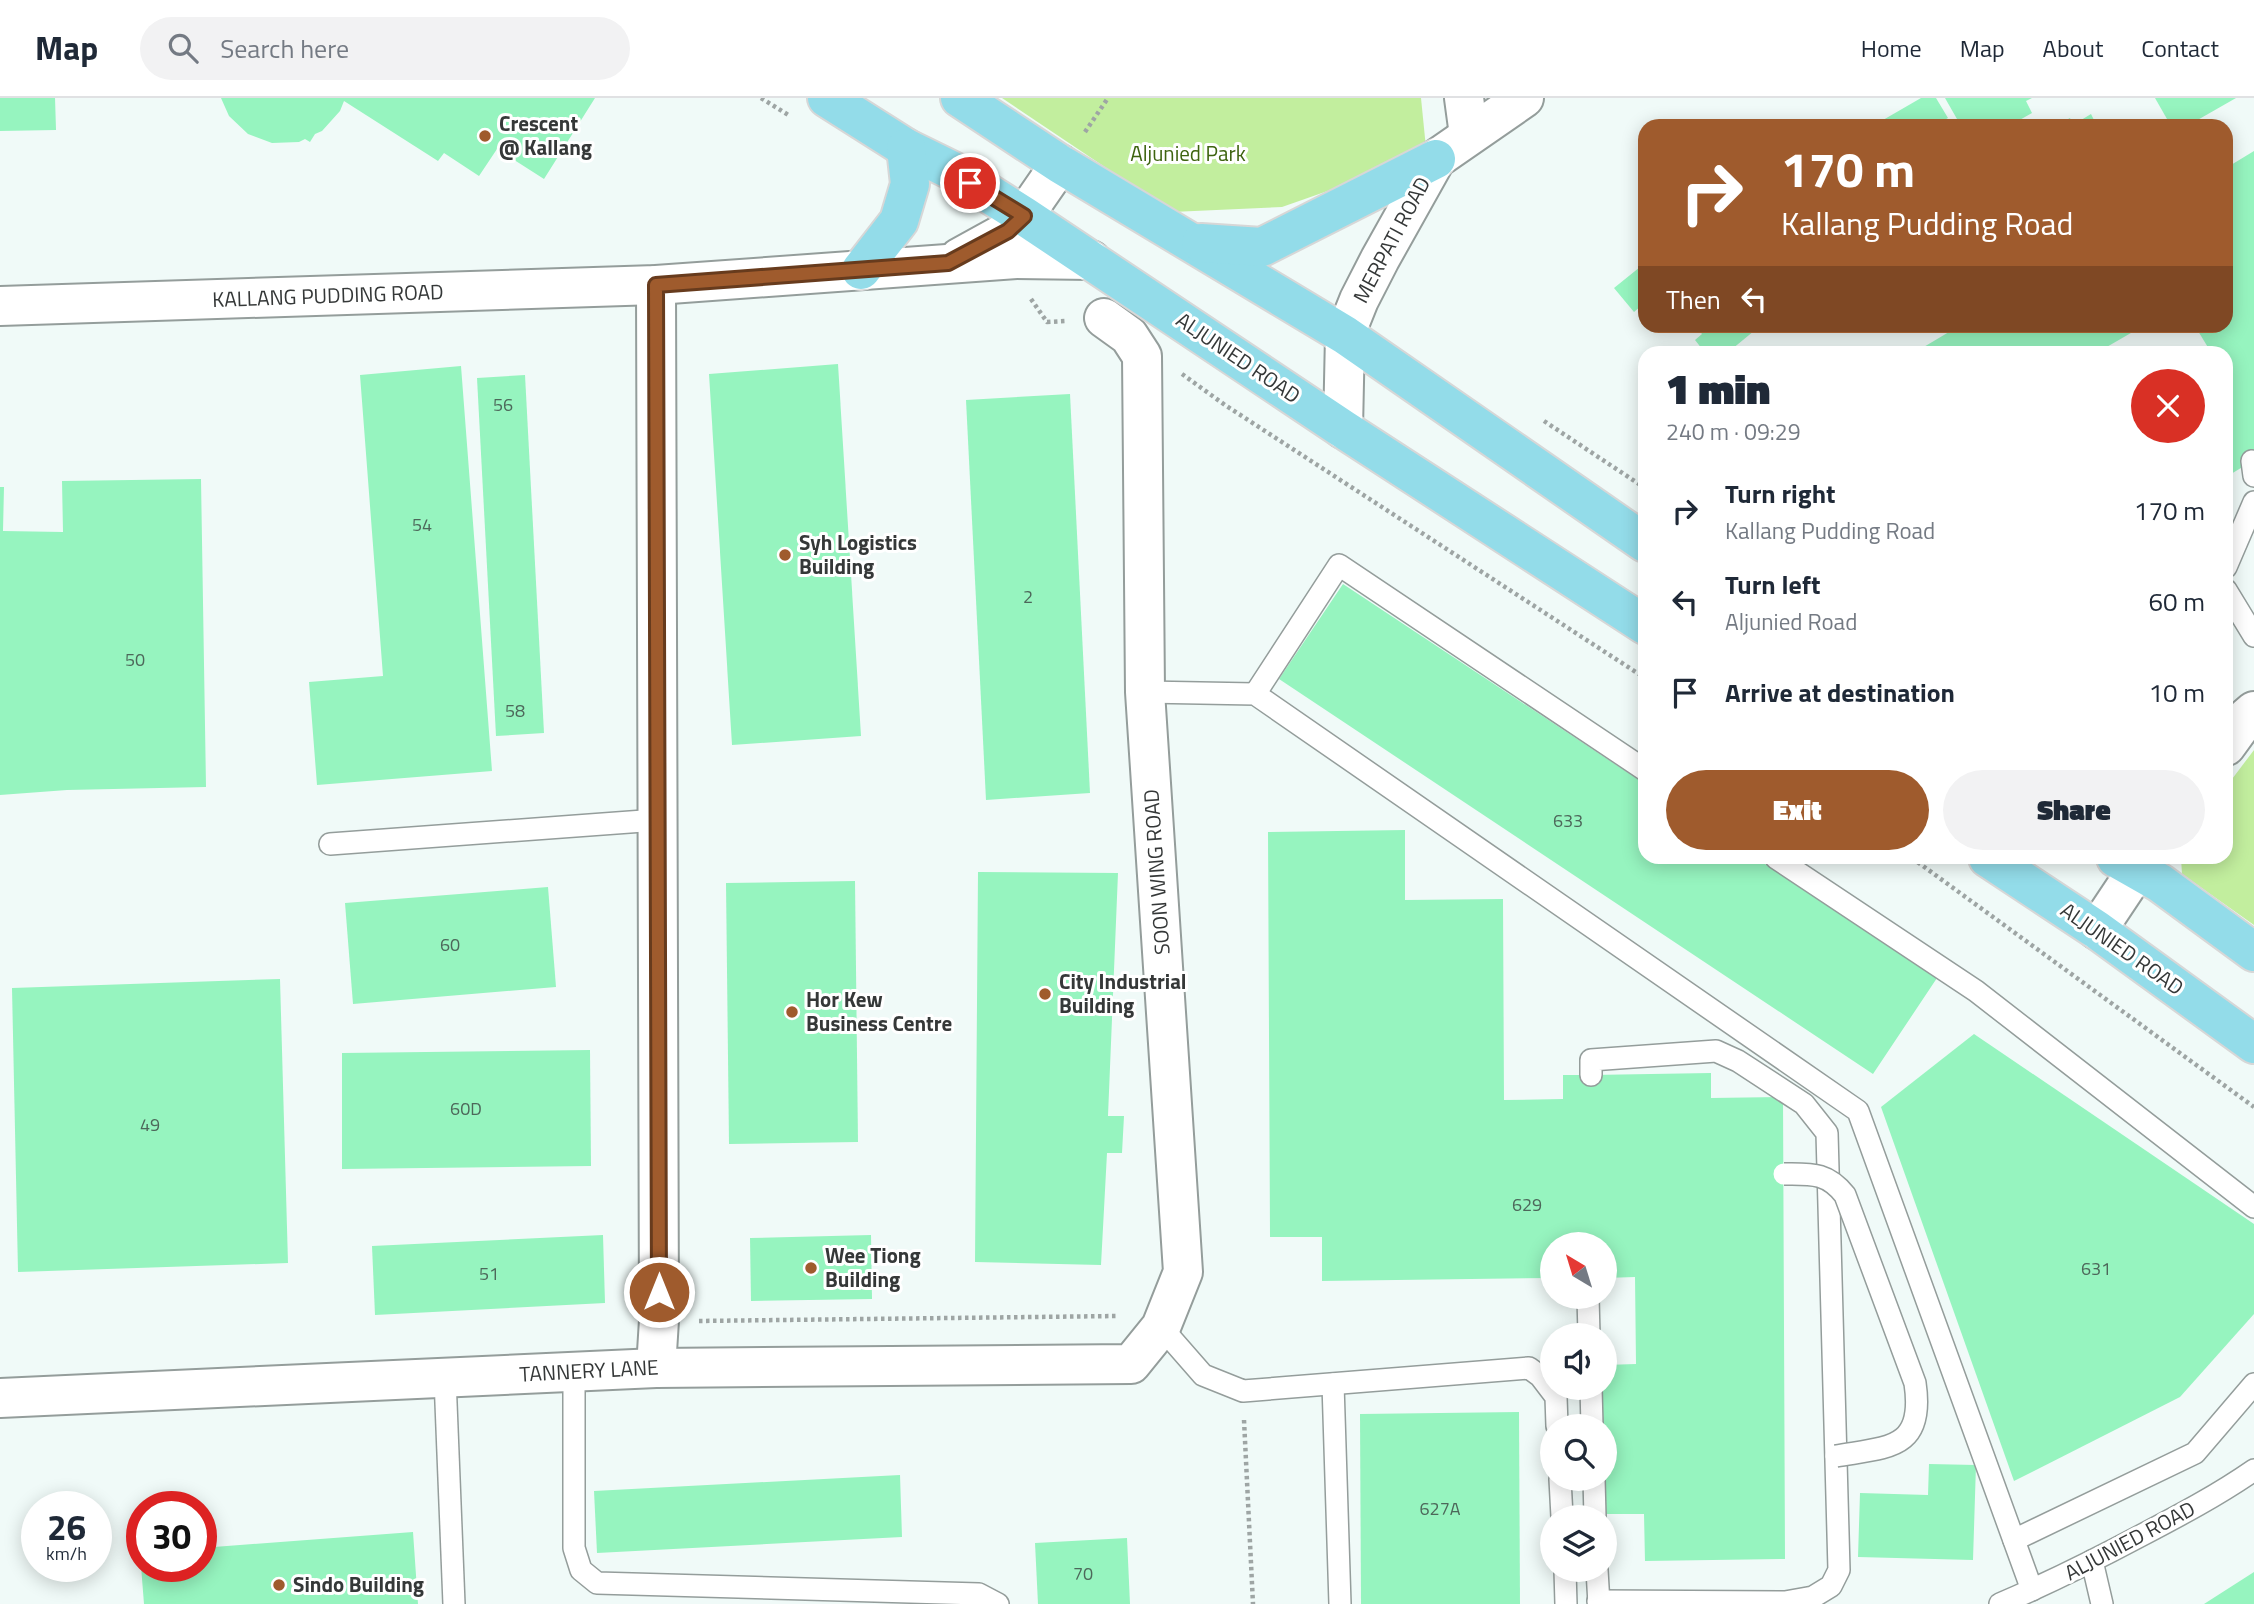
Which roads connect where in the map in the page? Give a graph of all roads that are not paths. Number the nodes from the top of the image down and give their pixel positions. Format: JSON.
{"nodes":[{"id":1,"x":827,"y":98,"type":"edge"},
{"id":2,"x":960,"y":98,"type":"edge"},
{"id":3,"x":1524,"y":98,"type":"edge"},
{"id":4,"x":1467,"y":116,"type":"edge"},
{"id":5,"x":906,"y":148,"type":"junction"},
{"id":6,"x":1072,"y":150,"type":"junction"},
{"id":7,"x":1436,"y":159,"type":"junction"},
{"id":8,"x":1024,"y":216,"type":"junction"},
{"id":9,"x":1192,"y":242,"type":"junction"},
{"id":10,"x":1091,"y":260,"type":"junction"},
{"id":11,"x":948,"y":263,"type":"junction"},
{"id":12,"x":862,"y":270,"type":"junction"},
{"id":13,"x":656,"y":285,"type":"junction"},
{"id":14,"x":0,"y":306,"type":"edge"},
{"id":15,"x":1104,"y":318,"type":"dead end"},
{"id":16,"x":1345,"y":335,"type":"junction"},
{"id":17,"x":1343,"y":429,"type":"junction"},
{"id":18,"x":2254,"y":502,"type":"edge"},
{"id":19,"x":1638,"y":538,"type":"edge"},
{"id":20,"x":2233,"y":551,"type":"edge"},
{"id":21,"x":2233,"y":602,"type":"edge"},
{"id":22,"x":1638,"y":620,"type":"edge"},
{"id":23,"x":2254,"y":636,"type":"edge"},
{"id":24,"x":1145,"y":692,"type":"junction"},
{"id":25,"x":1255,"y":694,"type":"junction"},
{"id":26,"x":2254,"y":711,"type":"edge"},
{"id":27,"x":2233,"y":736,"type":"edge"},
{"id":28,"x":1638,"y":765,"type":"edge"},
{"id":29,"x":657,"y":820,"type":"junction"},
{"id":30,"x":330,"y":844,"type":"dead end"},
{"id":31,"x":1785,"y":864,"type":"edge"},
{"id":32,"x":1997,"y":864,"type":"edge"},
{"id":33,"x":2131,"y":864,"type":"edge"},
{"id":34,"x":2135,"y":864,"type":"edge"},
{"id":35,"x":2097,"y":930,"type":"junction"},
{"id":36,"x":2254,"y":952,"type":"edge"},
{"id":37,"x":2254,"y":1044,"type":"edge"},
{"id":38,"x":1591,"y":1075,"type":"dead end"},
{"id":39,"x":1784,"y":1174,"type":"dead end"},
{"id":40,"x":2254,"y":1207,"type":"edge"},
{"id":41,"x":1164,"y":1321,"type":"junction"},
{"id":42,"x":656,"y":1368,"type":"junction"},
{"id":43,"x":575,"y":1372,"type":"junction"},
{"id":44,"x":444,"y":1378,"type":"junction"},
{"id":45,"x":1333,"y":1384,"type":"junction"},
{"id":46,"x":2254,"y":1384,"type":"edge"},
{"id":47,"x":0,"y":1398,"type":"edge"},
{"id":48,"x":1557,"y":1414,"type":"edge"},
{"id":49,"x":1836,"y":1455,"type":"junction"},
{"id":50,"x":2254,"y":1470,"type":"edge"},
{"id":51,"x":2014,"y":1540,"type":"junction"},
{"id":52,"x":2092,"y":1562,"type":"junction"},
{"id":53,"x":1565,"y":1582,"type":"edge"},
{"id":54,"x":1598,"y":1582,"type":"edge"},
{"id":55,"x":2032,"y":1590,"type":"junction"},
{"id":56,"x":1599,"y":1603,"type":"edge"},
{"id":57,"x":454,"y":1604,"type":"edge"},
{"id":58,"x":998,"y":1604,"type":"edge"},
{"id":59,"x":1340,"y":1604,"type":"edge"},
{"id":60,"x":1566,"y":1604,"type":"edge"},
{"id":61,"x":2000,"y":1604,"type":"edge"},
{"id":62,"x":2102,"y":1604,"type":"edge"}],
"edges":[{"from":1,"to":5,"type":"main road","name":"ALJUNIED ROAD"},
{"from":2,"to":6,"type":"main road"},
{"from":3,"to":4,"type":"street","name":"MERPATI ROAD"},
{"from":4,"to":7,"type":"street","name":"MERPATI ROAD"},
{"from":5,"to":8,"type":"main road","name":"ALJUNIED ROAD"},
{"from":5,"to":12,"type":"main road"},
{"from":6,"to":8,"type":"street","name":"KALLANG PUDDING ROAD"},
{"from":6,"to":9,"type":"main road"},
{"from":7,"to":9,"type":"main road"},
{"from":7,"to":16,"type":"street","name":"MERPATI ROAD"},
{"from":8,"to":10,"type":"main road","name":"ALJUNIED ROAD"},
{"from":8,"to":11,"type":"street","name":"KALLANG PUDDING ROAD"},
{"from":9,"to":16,"type":"main road"},
{"from":10,"to":11,"type":"street","name":"KALLANG PUDDING ROAD"},
{"from":10,"to":17,"type":"main road","name":"ALJUNIED ROAD"},
{"from":11,"to":12,"type":"street","name":"KALLANG PUDDING ROAD"},
{"from":12,"to":13,"type":"street","name":"KALLANG PUDDING ROAD"},
{"from":13,"to":14,"type":"street","name":"KALLANG PUDDING ROAD"},
{"from":13,"to":29,"type":"street"},
{"from":15,"to":24,"type":"street","name":"SOON WING ROAD"},
{"from":16,"to":17,"type":"street","name":"MERPATI ROAD"},
{"from":16,"to":19,"type":"main road"},
{"from":17,"to":22,"type":"main road","name":"ALJUNIED ROAD"},
{"from":18,"to":20,"type":"lane"},
{"from":21,"to":23,"type":"lane"},
{"from":24,"to":25,"type":"lane"},
{"from":24,"to":41,"type":"street","name":"SOON WING ROAD"},
{"from":25,"to":28,"type":"lane"},
{"from":25,"to":51,"type":"lane"},
{"from":26,"to":27,"type":"street"},
{"from":29,"to":30,"type":"lane"},
{"from":29,"to":42,"type":"street"},
{"from":31,"to":40,"type":"lane"},
{"from":32,"to":35,"type":"main road","name":"ALJUNIED ROAD"},
{"from":33,"to":35,"type":"street"},
{"from":34,"to":36,"type":"main road"},
{"from":35,"to":37,"type":"main road","name":"ALJUNIED ROAD"},
{"from":38,"to":49,"type":"lane"},
{"from":39,"to":49,"type":"lane","bridge":true},
{"from":41,"to":42,"type":"street","name":"TANNERY LANE"},
{"from":41,"to":45,"type":"lane"},
{"from":42,"to":43,"type":"street","name":"TANNERY LANE"},
{"from":43,"to":44,"type":"street","name":"TANNERY LANE"},
{"from":43,"to":58,"type":"lane"},
{"from":44,"to":47,"type":"street","name":"TANNERY LANE"},
{"from":44,"to":57,"type":"lane"},
{"from":45,"to":48,"type":"lane"},
{"from":45,"to":59,"type":"lane"},
{"from":46,"to":51,"type":"lane"},
{"from":49,"to":56,"type":"lane"},
{"from":50,"to":52,"type":"lane","name":"ALJUNIED ROAD"},
{"from":51,"to":55,"type":"lane"},
{"from":52,"to":55,"type":"lane","name":"ALJUNIED ROAD"},
{"from":52,"to":62,"type":"lane"},
{"from":53,"to":60,"type":"lane"},
{"from":54,"to":56,"type":"lane"},
{"from":55,"to":61,"type":"lane","name":"ALJUNIED ROAD"}]}
